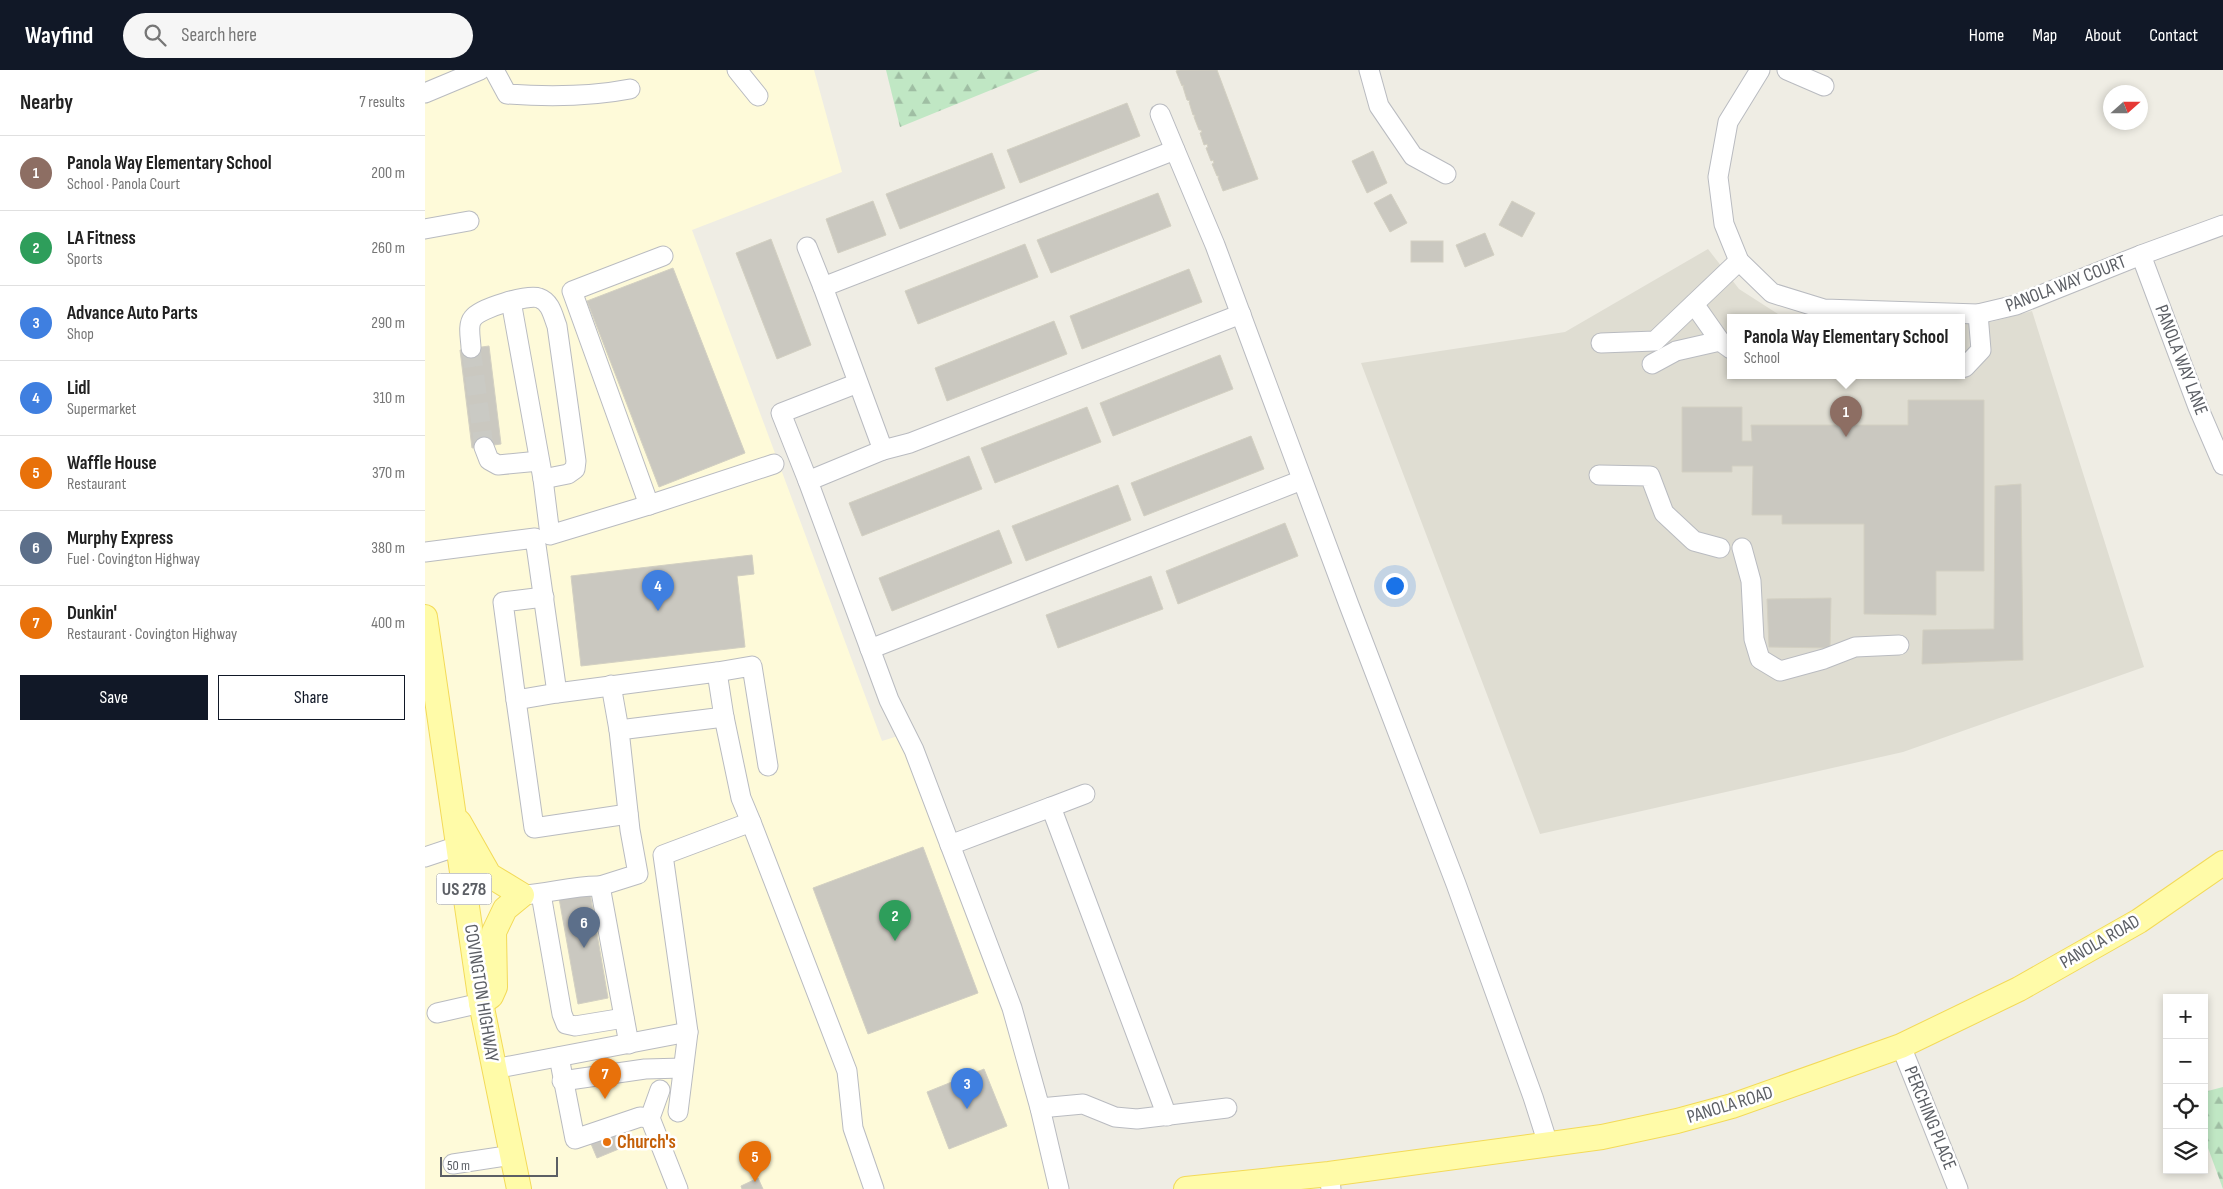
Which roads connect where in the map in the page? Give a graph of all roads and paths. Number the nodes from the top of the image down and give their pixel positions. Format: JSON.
{"nodes":[{"id":1,"x":480,"y":70,"type":"edge"},
{"id":2,"x":494,"y":70,"type":"edge"},
{"id":3,"x":737,"y":70,"type":"edge"},
{"id":4,"x":1369,"y":70,"type":"edge"},
{"id":5,"x":1761,"y":70,"type":"edge"},
{"id":6,"x":1787,"y":70,"type":"edge"},
{"id":7,"x":1824,"y":86,"type":"dead end"},
{"id":8,"x":630,"y":89,"type":"dead end"},
{"id":9,"x":425,"y":93,"type":"edge"},
{"id":10,"x":758,"y":96,"type":"dead end"},
{"id":11,"x":1161,"y":114,"type":"dead end"},
{"id":12,"x":1175,"y":150,"type":"junction"},
{"id":13,"x":1446,"y":174,"type":"dead end"},
{"id":14,"x":469,"y":221,"type":"dead end"},
{"id":15,"x":2223,"y":224,"type":"edge"},
{"id":16,"x":425,"y":229,"type":"edge"},
{"id":17,"x":807,"y":247,"type":"dead end"},
{"id":18,"x":2141,"y":255,"type":"junction"},
{"id":19,"x":663,"y":256,"type":"dead end"},
{"id":20,"x":1739,"y":262,"type":"junction"},
{"id":21,"x":823,"y":286,"type":"junction"},
{"id":22,"x":511,"y":301,"type":"junction"},
{"id":23,"x":1694,"y":304,"type":"junction"},
{"id":24,"x":1241,"y":314,"type":"junction"},
{"id":25,"x":1978,"y":314,"type":"junction"},
{"id":26,"x":1601,"y":343,"type":"dead end"},
{"id":27,"x":1726,"y":345,"type":"edge"},
{"id":28,"x":471,"y":348,"type":"tunnel mouth"},
{"id":29,"x":1652,"y":364,"type":"dead end"},
{"id":30,"x":1965,"y":367,"type":"edge"},
{"id":31,"x":858,"y":383,"type":"junction"},
{"id":32,"x":484,"y":446,"type":"tunnel mouth"},
{"id":33,"x":883,"y":450,"type":"junction"},
{"id":34,"x":774,"y":464,"type":"dead end"},
{"id":35,"x":2223,"y":465,"type":"edge"},
{"id":36,"x":541,"y":470,"type":"junction"},
{"id":37,"x":1599,"y":476,"type":"dead end"},
{"id":38,"x":1302,"y":480,"type":"junction"},
{"id":39,"x":808,"y":481,"type":"junction"},
{"id":40,"x":649,"y":506,"type":"junction"},
{"id":41,"x":1720,"y":548,"type":"dead end"},
{"id":42,"x":1742,"y":548,"type":"dead end"},
{"id":43,"x":425,"y":552,"type":"edge"},
{"id":44,"x":544,"y":597,"type":"junction"},
{"id":45,"x":425,"y":617,"type":"edge"},
{"id":46,"x":1899,"y":646,"type":"dead end"},
{"id":47,"x":870,"y":649,"type":"junction"},
{"id":48,"x":717,"y":672,"type":"junction"},
{"id":49,"x":611,"y":686,"type":"junction"},
{"id":50,"x":557,"y":693,"type":"junction"},
{"id":51,"x":516,"y":700,"type":"junction"},
{"id":52,"x":723,"y":717,"type":"junction"},
{"id":53,"x":619,"y":730,"type":"junction"},
{"id":54,"x":768,"y":766,"type":"dead end"},
{"id":55,"x":1085,"y":794,"type":"dead end"},
{"id":56,"x":1051,"y":807,"type":"junction"},
{"id":57,"x":452,"y":809,"type":"junction"},
{"id":58,"x":628,"y":814,"type":"junction"},
{"id":59,"x":751,"y":822,"type":"junction"},
{"id":60,"x":950,"y":845,"type":"junction"},
{"id":61,"x":458,"y":846,"type":"junction"},
{"id":62,"x":425,"y":857,"type":"edge"},
{"id":63,"x":2223,"y":862,"type":"edge"},
{"id":64,"x":665,"y":869,"type":"junction"},
{"id":65,"x":638,"y":874,"type":"junction"},
{"id":66,"x":600,"y":886,"type":"junction"},
{"id":67,"x":531,"y":895,"type":"junction"},
{"id":68,"x":481,"y":1003,"type":"junction"},
{"id":69,"x":437,"y":1013,"type":"dead end"},
{"id":70,"x":624,"y":1018,"type":"junction"},
{"id":71,"x":688,"y":1032,"type":"junction"},
{"id":72,"x":629,"y":1044,"type":"junction"},
{"id":73,"x":1901,"y":1046,"type":"junction"},
{"id":74,"x":559,"y":1057,"type":"junction"},
{"id":75,"x":683,"y":1068,"type":"junction"},
{"id":76,"x":494,"y":1069,"type":"junction"},
{"id":77,"x":645,"y":1069,"type":"junction"},
{"id":78,"x":562,"y":1080,"type":"junction"},
{"id":79,"x":681,"y":1087,"type":"junction"},
{"id":80,"x":660,"y":1090,"type":"junction"},
{"id":81,"x":1040,"y":1108,"type":"junction"},
{"id":82,"x":1227,"y":1108,"type":"dead end"},
{"id":83,"x":678,"y":1112,"type":"dead end"},
{"id":84,"x":1167,"y":1116,"type":"junction"},
{"id":85,"x":651,"y":1118,"type":"junction"},
{"id":86,"x":1548,"y":1144,"type":"junction"},
{"id":87,"x":512,"y":1155,"type":"junction"},
{"id":88,"x":453,"y":1164,"type":"dead end"},
{"id":89,"x":1330,"y":1182,"type":"edge"},
{"id":90,"x":519,"y":1189,"type":"edge"},
{"id":91,"x":678,"y":1189,"type":"edge"},
{"id":92,"x":874,"y":1189,"type":"edge"},
{"id":93,"x":1059,"y":1189,"type":"edge"},
{"id":94,"x":1186,"y":1189,"type":"edge"},
{"id":95,"x":1958,"y":1189,"type":"edge"}],
"edges":[{"from":1,"to":9,"type":"street"},
{"from":2,"to":8,"type":"street"},
{"from":3,"to":10,"type":"street"},
{"from":4,"to":13,"type":"street"},
{"from":5,"to":20,"type":"street"},
{"from":6,"to":7,"type":"street"},
{"from":11,"to":12,"type":"street"},
{"from":12,"to":21,"type":"street"},
{"from":12,"to":24,"type":"street"},
{"from":14,"to":16,"type":"street"},
{"from":15,"to":18,"type":"street","name":"PANOLA WAY COURT"},
{"from":17,"to":21,"type":"street"},
{"from":18,"to":25,"type":"street","name":"PANOLA WAY COURT"},
{"from":18,"to":35,"type":"street","name":"PANOLA WAY LANE"},
{"from":19,"to":40,"type":"street"},
{"from":20,"to":23,"type":"street"},
{"from":20,"to":25,"type":"street","name":"PANOLA WAY COURT"},
{"from":21,"to":31,"type":"street"},
{"from":22,"to":28,"type":"street"},
{"from":22,"to":36,"type":"street"},
{"from":22,"to":36,"type":"street"},
{"from":23,"to":26,"type":"street"},
{"from":23,"to":27,"type":"street"},
{"from":24,"to":33,"type":"street"},
{"from":24,"to":38,"type":"street"},
{"from":25,"to":30,"type":"street"},
{"from":27,"to":29,"type":"street"},
{"from":31,"to":33,"type":"street"},
{"from":31,"to":39,"type":"street"},
{"from":32,"to":36,"type":"street"},
{"from":33,"to":39,"type":"street"},
{"from":34,"to":40,"type":"street"},
{"from":36,"to":40,"type":"street"},
{"from":37,"to":41,"type":"street"},
{"from":38,"to":47,"type":"street"},
{"from":38,"to":86,"type":"street"},
{"from":39,"to":47,"type":"street"},
{"from":42,"to":46,"type":"street"},
{"from":43,"to":44,"type":"street"},
{"from":44,"to":50,"type":"street"},
{"from":44,"to":51,"type":"street"},
{"from":45,"to":57,"type":"main road","name":"COVINGTON HIGHWAY","number":"US 278"},
{"from":47,"to":60,"type":"street"},
{"from":48,"to":49,"type":"street"},
{"from":48,"to":52,"type":"street"},
{"from":48,"to":54,"type":"street"},
{"from":49,"to":50,"type":"street"},
{"from":49,"to":53,"type":"street"},
{"from":50,"to":51,"type":"street"},
{"from":51,"to":58,"type":"street"},
{"from":52,"to":53,"type":"street"},
{"from":52,"to":59,"type":"street"},
{"from":53,"to":58,"type":"street"},
{"from":55,"to":56,"type":"street"},
{"from":56,"to":60,"type":"street"},
{"from":56,"to":84,"type":"street"},
{"from":57,"to":61,"type":"main road","name":"COVINGTON HIGHWAY","number":"US 278"},
{"from":57,"to":67,"type":"main road"},
{"from":58,"to":65,"type":"street"},
{"from":59,"to":64,"type":"street"},
{"from":59,"to":92,"type":"street"},
{"from":60,"to":81,"type":"street"},
{"from":61,"to":62,"type":"street"},
{"from":61,"to":68,"type":"main road","name":"COVINGTON HIGHWAY","number":"US 278"},
{"from":63,"to":73,"type":"main road","name":"PANOLA ROAD"},
{"from":64,"to":65,"type":"street"},
{"from":64,"to":71,"type":"street"},
{"from":65,"to":66,"type":"street"},
{"from":66,"to":67,"type":"street"},
{"from":66,"to":70,"type":"street"},
{"from":67,"to":68,"type":"main road"},
{"from":67,"to":70,"type":"street"},
{"from":68,"to":69,"type":"street"},
{"from":68,"to":76,"type":"main road","name":"COVINGTON HIGHWAY","number":"US 278"},
{"from":70,"to":72,"type":"street"},
{"from":71,"to":72,"type":"street"},
{"from":71,"to":75,"type":"street"},
{"from":72,"to":74,"type":"street"},
{"from":73,"to":86,"type":"main road","name":"PANOLA ROAD"},
{"from":73,"to":95,"type":"street","name":"PERCHING PLACE"},
{"from":74,"to":76,"type":"street"},
{"from":74,"to":78,"type":"street"},
{"from":75,"to":77,"type":"street"},
{"from":75,"to":79,"type":"street"},
{"from":76,"to":87,"type":"main road","name":"COVINGTON HIGHWAY","number":"US 278"},
{"from":77,"to":78,"type":"street"},
{"from":77,"to":80,"type":"street"},
{"from":78,"to":85,"type":"street"},
{"from":79,"to":80,"type":"street"},
{"from":79,"to":83,"type":"street"},
{"from":80,"to":85,"type":"street"},
{"from":81,"to":84,"type":"street"},
{"from":81,"to":93,"type":"street"},
{"from":82,"to":84,"type":"street"},
{"from":85,"to":91,"type":"street"},
{"from":86,"to":89,"type":"main road","name":"PANOLA ROAD"},
{"from":87,"to":88,"type":"street"},
{"from":87,"to":90,"type":"main road","name":"COVINGTON HIGHWAY","number":"US 278"},
{"from":89,"to":94,"type":"main road","name":"PANOLA ROAD"}]}
